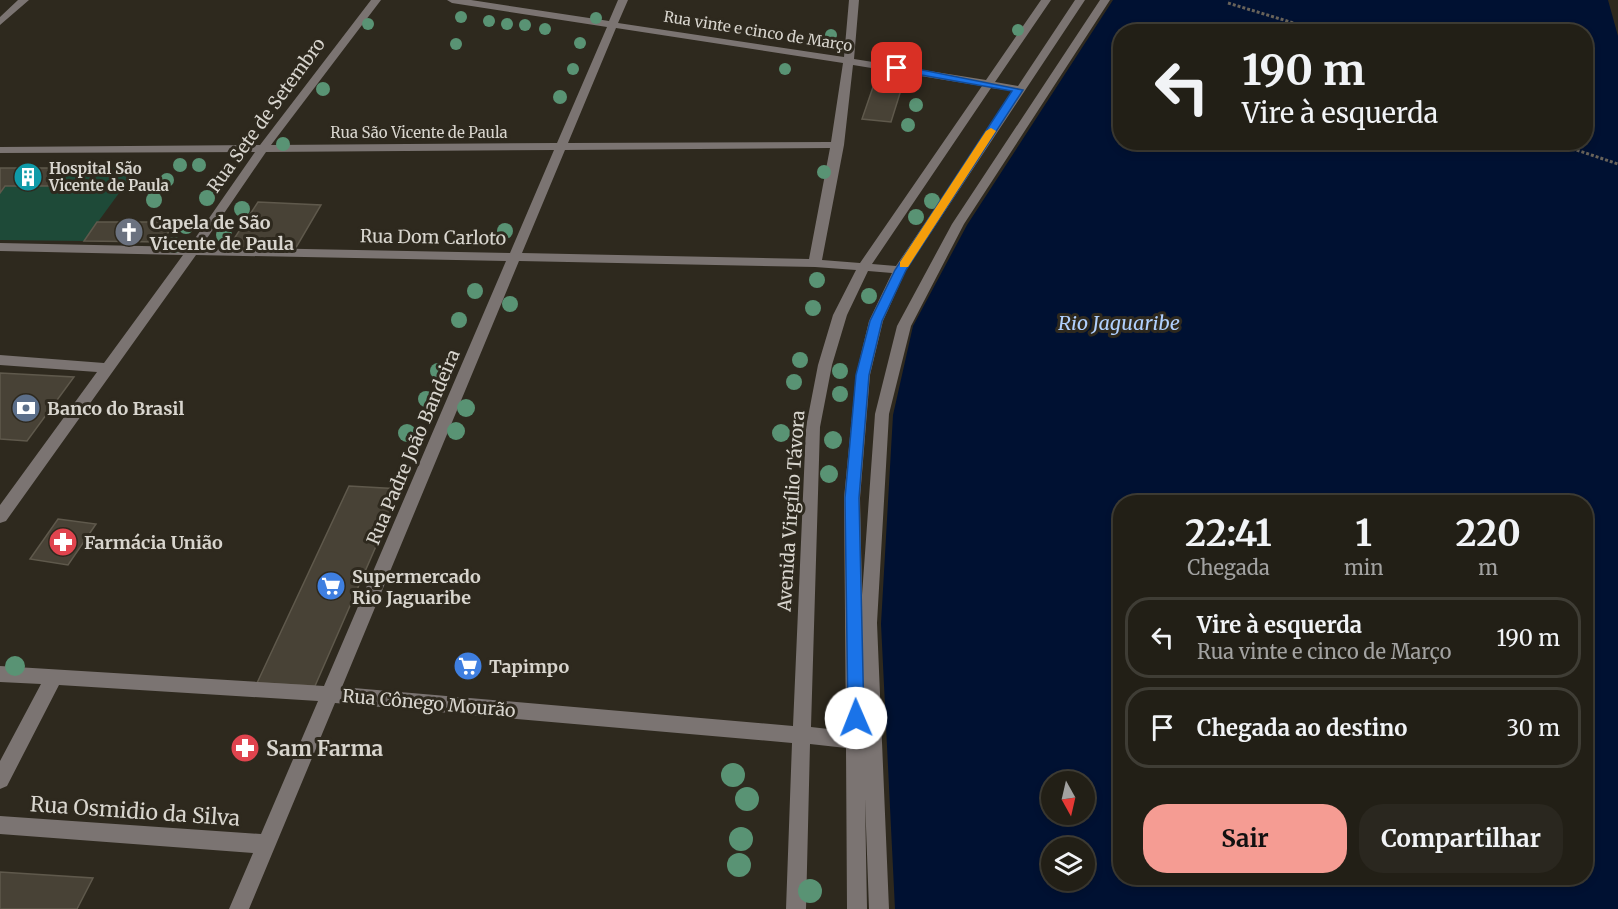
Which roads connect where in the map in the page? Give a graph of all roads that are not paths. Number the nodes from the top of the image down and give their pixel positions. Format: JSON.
{"nodes":[{"id":1,"x":24,"y":0,"type":"edge"},
{"id":2,"x":376,"y":0,"type":"edge"},
{"id":3,"x":452,"y":0,"type":"edge"},
{"id":4,"x":623,"y":0,"type":"edge"},
{"id":5,"x":854,"y":0,"type":"edge"},
{"id":6,"x":1046,"y":0,"type":"edge"},
{"id":7,"x":1080,"y":0,"type":"edge"},
{"id":8,"x":1106,"y":0,"type":"edge"},
{"id":9,"x":0,"y":22,"type":"edge"},
{"id":10,"x":613,"y":24,"type":"junction"},
{"id":11,"x":850,"y":61,"type":"junction"},
{"id":12,"x":989,"y":83,"type":"junction"},
{"id":13,"x":1018,"y":90,"type":"junction"},
{"id":14,"x":838,"y":145,"type":"junction"},
{"id":15,"x":264,"y":147,"type":"junction"},
{"id":16,"x":564,"y":147,"type":"junction"},
{"id":17,"x":0,"y":150,"type":"edge"},
{"id":18,"x":0,"y":247,"type":"edge"},
{"id":19,"x":193,"y":250,"type":"junction"},
{"id":20,"x":515,"y":256,"type":"junction"},
{"id":21,"x":814,"y":263,"type":"junction"},
{"id":22,"x":866,"y":265,"type":"junction"},
{"id":23,"x":900,"y":270,"type":"junction"},
{"id":24,"x":0,"y":360,"type":"edge"},
{"id":25,"x":107,"y":368,"type":"junction"},
{"id":26,"x":0,"y":516,"type":"edge"},
{"id":27,"x":0,"y":674,"type":"edge"},
{"id":28,"x":55,"y":676,"type":"junction"},
{"id":29,"x":328,"y":694,"type":"junction"},
{"id":30,"x":802,"y":737,"type":"junction"},
{"id":31,"x":857,"y":740,"type":"junction"},
{"id":32,"x":0,"y":780,"type":"edge"},
{"id":33,"x":0,"y":825,"type":"edge"},
{"id":34,"x":266,"y":844,"type":"junction"},
{"id":35,"x":239,"y":909,"type":"edge"},
{"id":36,"x":796,"y":909,"type":"edge"},
{"id":37,"x":857,"y":909,"type":"edge"},
{"id":38,"x":879,"y":909,"type":"edge"}],
"edges":[{"from":1,"to":9,"type":"street"},
{"from":2,"to":15,"type":"street","name":"Rua Sete de Setembro"},
{"from":3,"to":10,"type":"street","name":"Rua vinte e cinco de Março"},
{"from":4,"to":10,"type":"street","name":"Rua Padre João Bandeira"},
{"from":5,"to":11,"type":"street"},
{"from":6,"to":12,"type":"street","name":"Avenida Virgílio Távora"},
{"from":7,"to":13,"type":"street"},
{"from":8,"to":38,"type":"street"},
{"from":10,"to":11,"type":"street","name":"Rua vinte e cinco de Março"},
{"from":10,"to":16,"type":"street","name":"Rua Padre João Bandeira"},
{"from":11,"to":12,"type":"street","name":"Rua vinte e cinco de Março"},
{"from":11,"to":14,"type":"street"},
{"from":12,"to":13,"type":"street","name":"Rua vinte e cinco de Março"},
{"from":12,"to":22,"type":"street","name":"Avenida Virgílio Távora"},
{"from":13,"to":23,"type":"street"},
{"from":14,"to":16,"type":"street","name":"Rua São Vicente de Paula"},
{"from":14,"to":21,"type":"street"},
{"from":15,"to":16,"type":"street","name":"Rua São Vicente de Paula"},
{"from":15,"to":17,"type":"street","name":"Rua São Vicente de Paula"},
{"from":15,"to":19,"type":"street","name":"Rua Sete de Setembro"},
{"from":16,"to":20,"type":"street","name":"Rua Padre João Bandeira"},
{"from":18,"to":19,"type":"street","name":"Rua Dom Carloto"},
{"from":19,"to":20,"type":"street","name":"Rua Dom Carloto"},
{"from":19,"to":25,"type":"street","name":"Rua Sete de Setembro"},
{"from":20,"to":21,"type":"street","name":"Rua Dom Carloto"},
{"from":20,"to":29,"type":"street","name":"Rua Padre João Bandeira"},
{"from":21,"to":22,"type":"street","name":"Rua Dom Carloto"},
{"from":22,"to":23,"type":"street","name":"Rua Dom Carloto"},
{"from":22,"to":30,"type":"street","name":"Avenida Virgílio Távora"},
{"from":23,"to":31,"type":"street"},
{"from":24,"to":25,"type":"street"},
{"from":25,"to":26,"type":"street","name":"Rua Sete de Setembro"},
{"from":27,"to":28,"type":"street","name":"Rua Cônego Mourão"},
{"from":28,"to":29,"type":"street","name":"Rua Cônego Mourão"},
{"from":28,"to":32,"type":"street"},
{"from":29,"to":30,"type":"street","name":"Rua Cônego Mourão"},
{"from":29,"to":34,"type":"street","name":"Rua Padre João Bandeira"},
{"from":30,"to":31,"type":"street","name":"Rua Cônego Mourão"},
{"from":30,"to":36,"type":"street","name":"Avenida Virgílio Távora"},
{"from":31,"to":37,"type":"street"},
{"from":33,"to":34,"type":"street","name":"Rua Osmidio da Silva"},
{"from":34,"to":35,"type":"street","name":"Rua Padre João Bandeira"}]}
